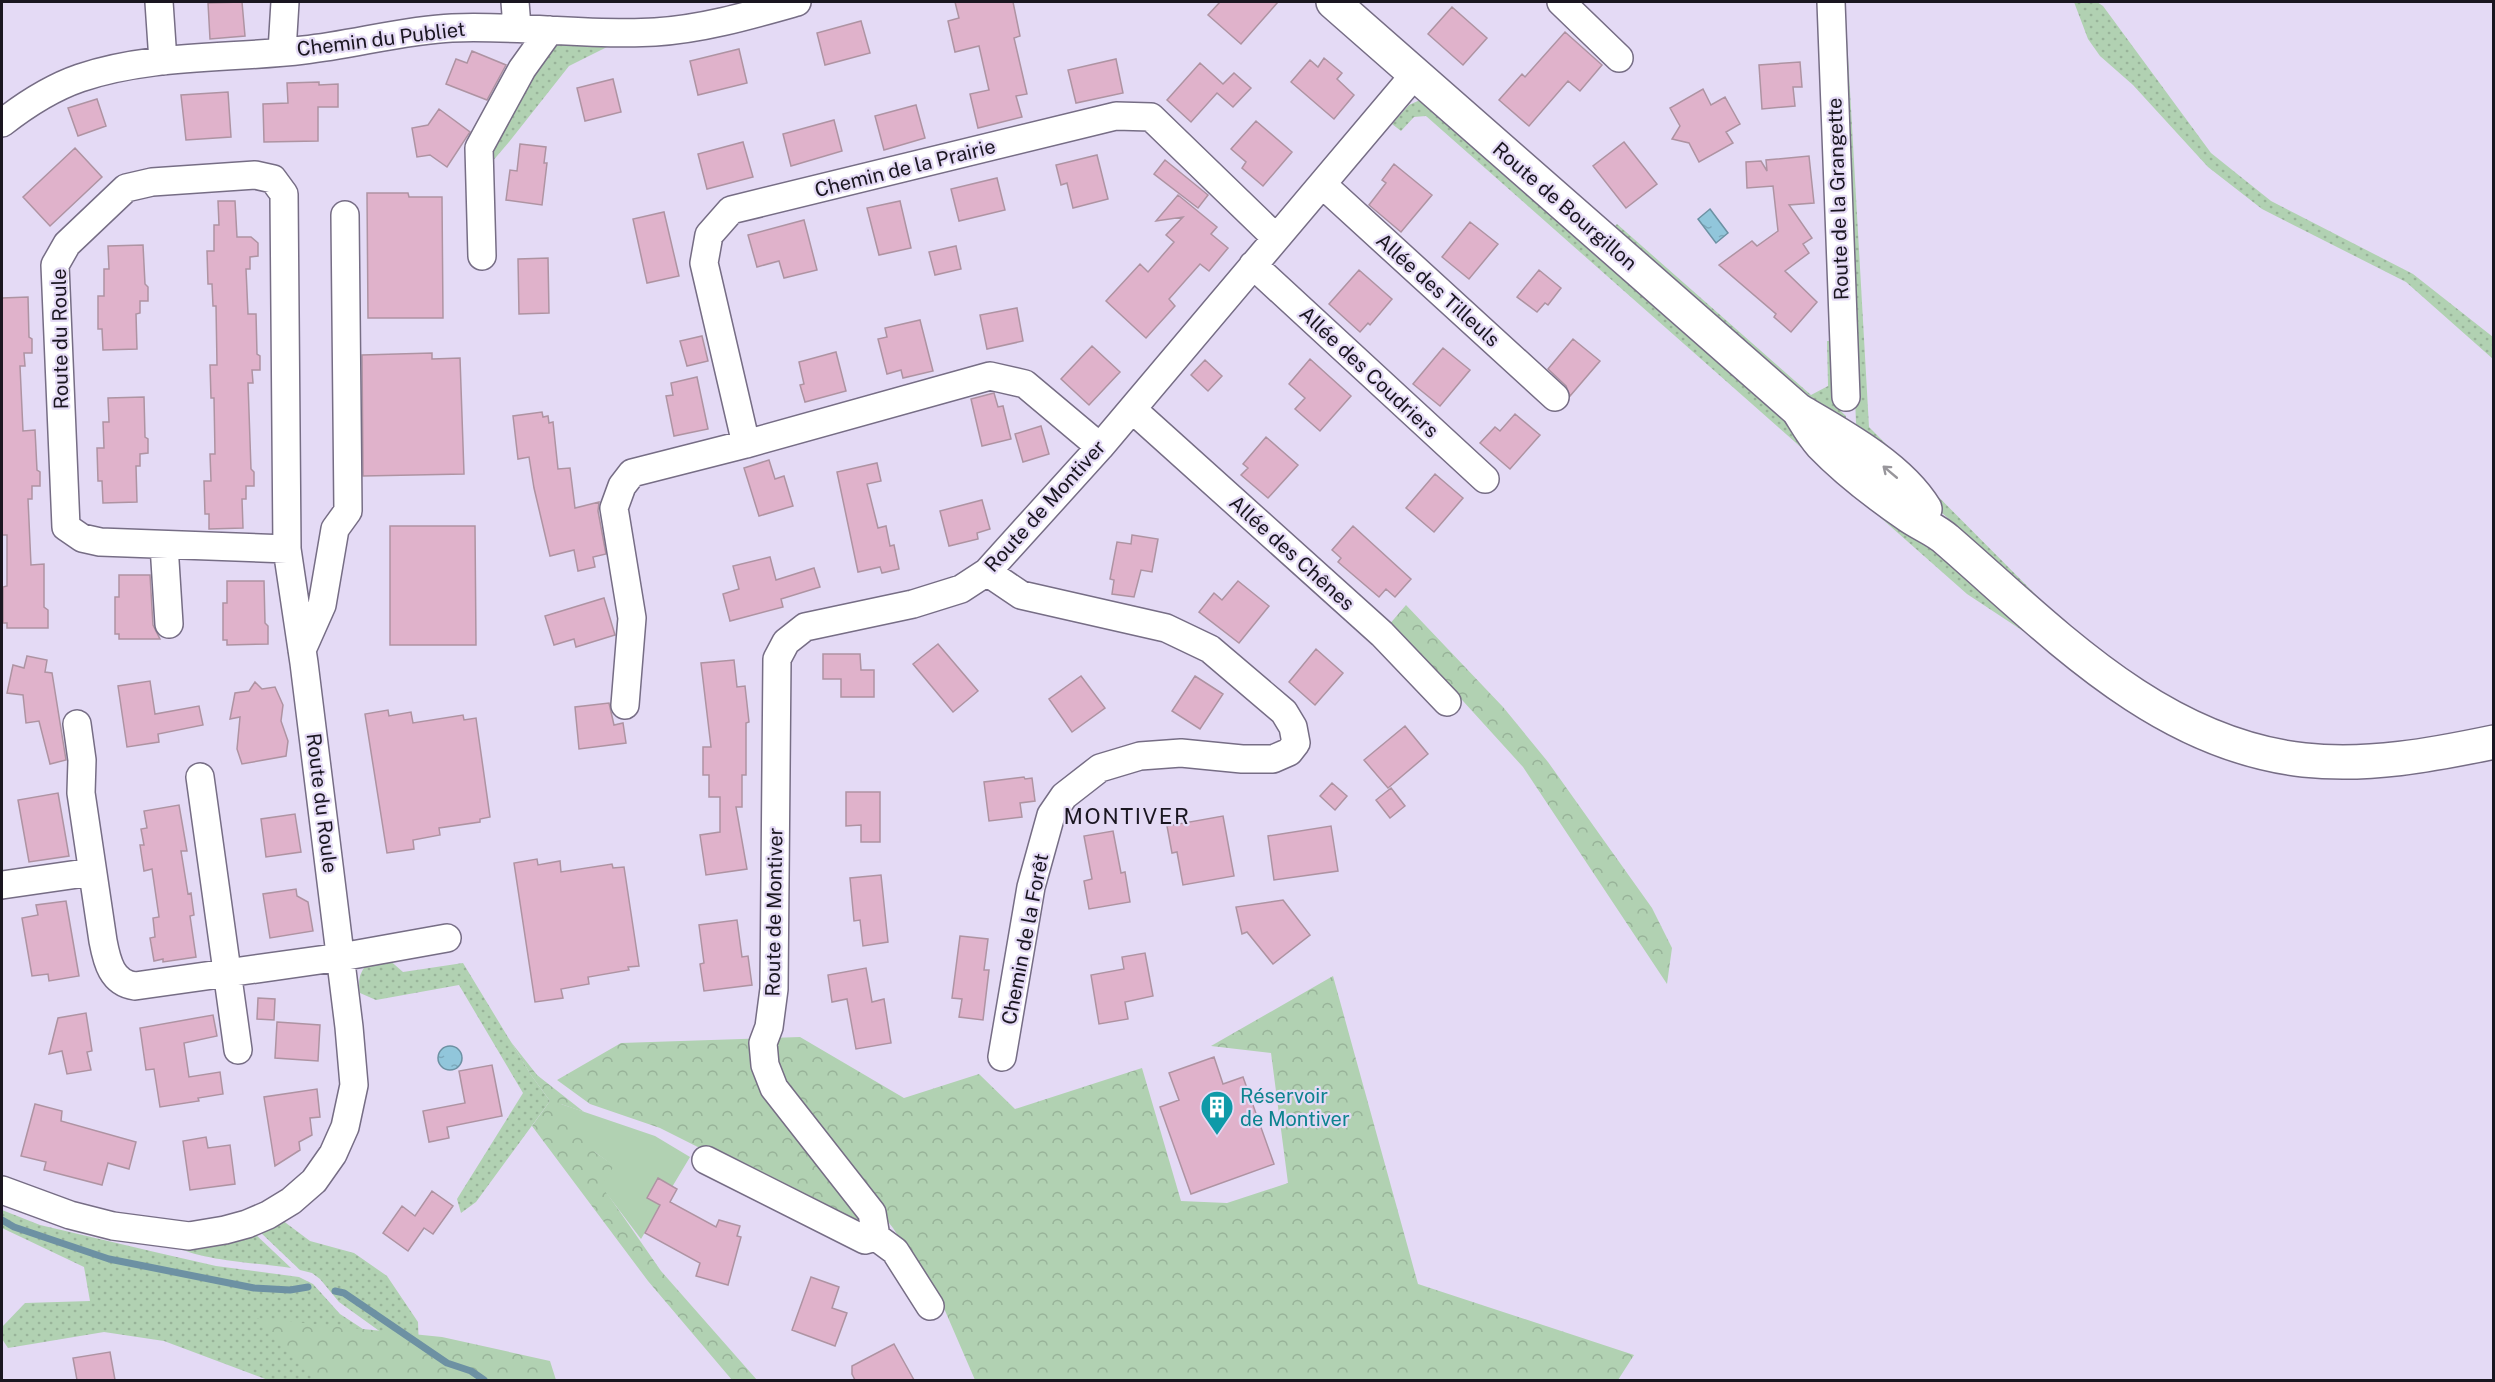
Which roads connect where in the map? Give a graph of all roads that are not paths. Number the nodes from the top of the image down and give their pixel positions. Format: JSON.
{"nodes":[{"id":1,"x":159,"y":2,"type":"edge"},
{"id":2,"x":285,"y":2,"type":"edge"},
{"id":3,"x":797,"y":2,"type":"edge"},
{"id":4,"x":1333,"y":2,"type":"edge"},
{"id":5,"x":1561,"y":2,"type":"edge"},
{"id":6,"x":1831,"y":2,"type":"edge"},
{"id":7,"x":757,"y":7,"type":"edge"},
{"id":8,"x":516,"y":14,"type":"edge"},
{"id":9,"x":550,"y":30,"type":"junction"},
{"id":10,"x":282,"y":51,"type":"junction"},
{"id":11,"x":1619,"y":58,"type":"dead end"},
{"id":12,"x":163,"y":61,"type":"junction"},
{"id":13,"x":1415,"y":74,"type":"junction"},
{"id":14,"x":2,"y":123,"type":"edge"},
{"id":15,"x":1322,"y":184,"type":"junction"},
{"id":16,"x":345,"y":215,"type":"dead end"},
{"id":17,"x":1276,"y":238,"type":"junction"},
{"id":18,"x":482,"y":256,"type":"dead end"},
{"id":19,"x":1253,"y":266,"type":"junction"},
{"id":20,"x":1555,"y":397,"type":"dead end"},
{"id":21,"x":1846,"y":397,"type":"dead end"},
{"id":22,"x":1132,"y":409,"type":"junction"},
{"id":23,"x":746,"y":444,"type":"junction"},
{"id":24,"x":1100,"y":447,"type":"junction"},
{"id":25,"x":1485,"y":479,"type":"dead end"},
{"id":26,"x":164,"y":545,"type":"junction"},
{"id":27,"x":287,"y":549,"type":"junction"},
{"id":28,"x":987,"y":572,"type":"junction"},
{"id":29,"x":169,"y":624,"type":"dead end"},
{"id":30,"x":302,"y":650,"type":"junction"},
{"id":31,"x":1447,"y":702,"type":"dead end"},
{"id":32,"x":625,"y":705,"type":"dead end"},
{"id":33,"x":77,"y":724,"type":"dead end"},
{"id":34,"x":2493,"y":742,"type":"edge"},
{"id":35,"x":200,"y":777,"type":"dead end"},
{"id":36,"x":92,"y":872,"type":"junction"},
{"id":37,"x":2,"y":885,"type":"edge"},
{"id":38,"x":447,"y":939,"type":"dead end"},
{"id":39,"x":341,"y":957,"type":"junction"},
{"id":40,"x":227,"y":972,"type":"junction"},
{"id":41,"x":238,"y":1050,"type":"dead end"},
{"id":42,"x":1002,"y":1057,"type":"dead end"},
{"id":43,"x":706,"y":1160,"type":"dead end"},
{"id":44,"x":2,"y":1190,"type":"edge"},
{"id":45,"x":876,"y":1237,"type":"junction"},
{"id":46,"x":930,"y":1306,"type":"dead end"}],
"edges":[{"from":1,"to":12,"type":"street"},
{"from":2,"to":10,"type":"street","name":"Chemin du Publiet"},
{"from":3,"to":7,"type":"street","name":"Chemin du Publiet"},
{"from":4,"to":13,"type":"main road","name":"Route de Bourgillon"},
{"from":5,"to":11,"type":"street"},
{"from":6,"to":21,"type":"street","name":"Route de la Grangette"},
{"from":7,"to":9,"type":"street","name":"Chemin du Publiet"},
{"from":8,"to":9,"type":"street","name":"Chemin du Publiet"},
{"from":8,"to":10,"type":"street","name":"Chemin du Publiet"},
{"from":9,"to":18,"type":"street"},
{"from":10,"to":12,"type":"street","name":"Chemin du Publiet"},
{"from":12,"to":14,"type":"street","name":"Chemin du Publiet"},
{"from":13,"to":15,"type":"street","name":"Route de Montiver"},
{"from":13,"to":34,"type":"main road","name":"Route de Bourgillon"},
{"from":15,"to":17,"type":"street","name":"Route de Montiver"},
{"from":15,"to":20,"type":"street","name":"Allée des Tilleuls"},
{"from":16,"to":30,"type":"street"},
{"from":17,"to":19,"type":"street","name":"Route de Montiver"},
{"from":17,"to":23,"type":"street","name":"Chemin de la Prairie"},
{"from":19,"to":22,"type":"street","name":"Route de Montiver"},
{"from":19,"to":25,"type":"street","name":"Allée des Coudriers"},
{"from":22,"to":24,"type":"street","name":"Route de Montiver"},
{"from":22,"to":31,"type":"street","name":"Allée des Chênes"},
{"from":23,"to":24,"type":"street"},
{"from":23,"to":32,"type":"street"},
{"from":24,"to":28,"type":"street","name":"Route de Montiver"},
{"from":26,"to":27,"type":"street","name":"Route du Roule"},
{"from":26,"to":27,"type":"street","name":"Route du Roule"},
{"from":26,"to":29,"type":"street"},
{"from":27,"to":30,"type":"street","name":"Route du Roule"},
{"from":28,"to":42,"type":"street","name":"Chemin de la Forêt"},
{"from":28,"to":45,"type":"street","name":"Route de Montiver"},
{"from":30,"to":39,"type":"street","name":"Route du Roule"},
{"from":33,"to":36,"type":"street"},
{"from":35,"to":40,"type":"street"},
{"from":36,"to":37,"type":"street"},
{"from":36,"to":40,"type":"street"},
{"from":38,"to":39,"type":"street"},
{"from":39,"to":40,"type":"street"},
{"from":39,"to":44,"type":"street","name":"Route du Roule"},
{"from":40,"to":41,"type":"street"},
{"from":43,"to":45,"type":"street"},
{"from":45,"to":46,"type":"street"}]}
